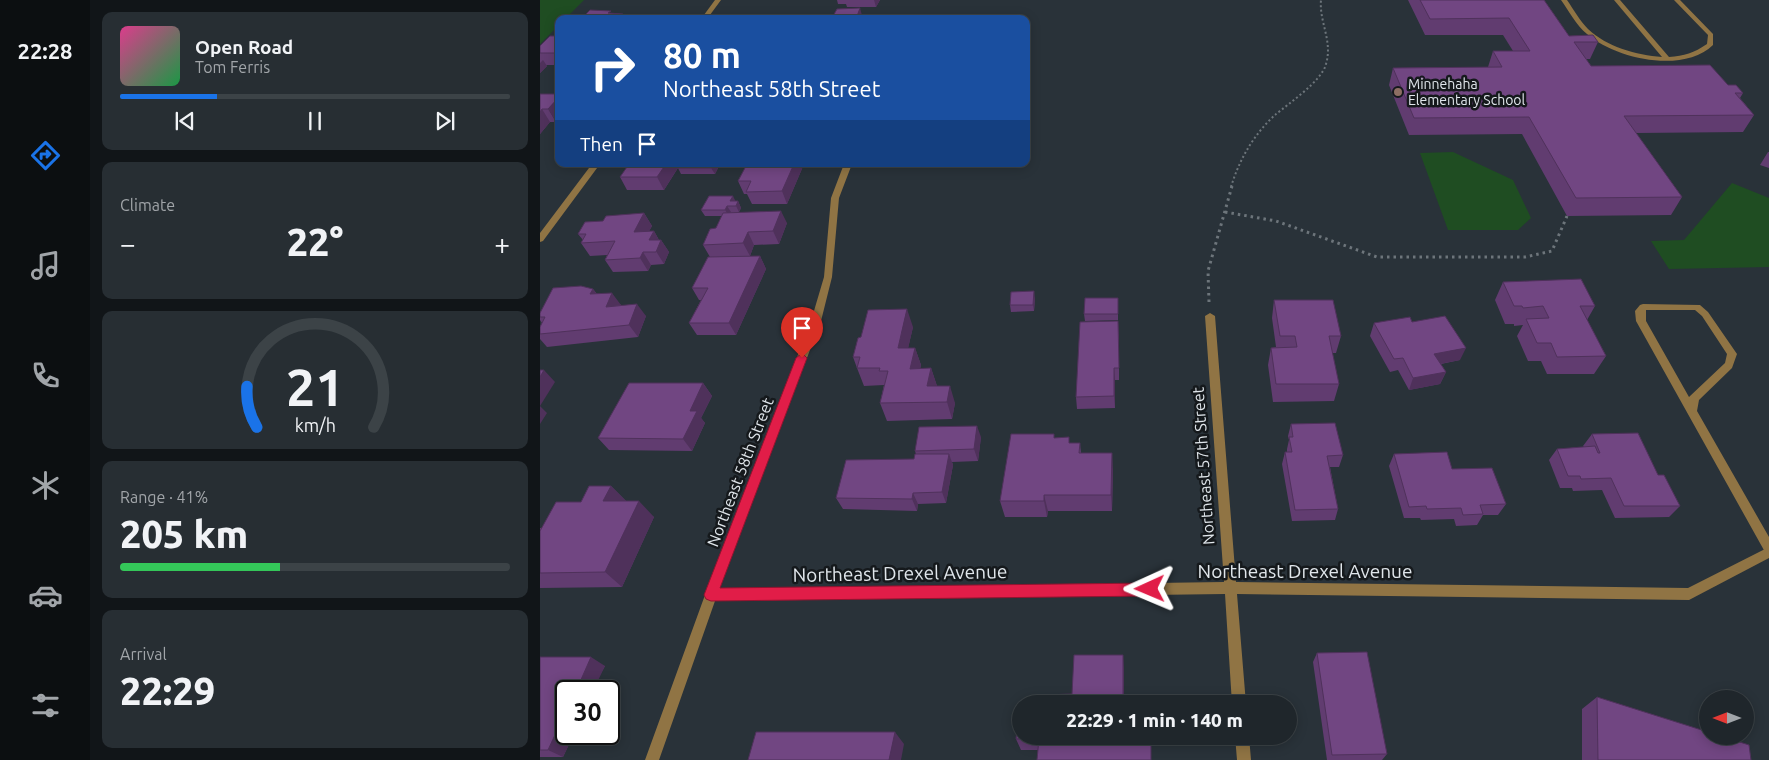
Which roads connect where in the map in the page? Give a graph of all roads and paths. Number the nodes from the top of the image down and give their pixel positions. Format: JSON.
{"nodes":[{"id":1,"x":718,"y":0,"type":"edge"},
{"id":2,"x":1321,"y":0,"type":"edge"},
{"id":3,"x":1564,"y":0,"type":"edge"},
{"id":4,"x":1617,"y":0,"type":"edge"},
{"id":5,"x":1677,"y":0,"type":"edge"},
{"id":6,"x":707,"y":15,"type":"edge"},
{"id":7,"x":1667,"y":59,"type":"junction"},
{"id":8,"x":594,"y":167,"type":"edge"},
{"id":9,"x":847,"y":167,"type":"edge"},
{"id":10,"x":1225,"y":212,"type":"junction"},
{"id":11,"x":1567,"y":216,"type":"dead end"},
{"id":12,"x":540,"y":239,"type":"edge"},
{"id":13,"x":1210,"y":316,"type":"joint"},
{"id":14,"x":1692,"y":410,"type":"junction"},
{"id":15,"x":1769,"y":548,"type":"edge"},
{"id":16,"x":1769,"y":552,"type":"edge"},
{"id":17,"x":1230,"y":588,"type":"junction"},
{"id":18,"x":711,"y":595,"type":"junction"},
{"id":19,"x":1239,"y":695,"type":"edge"},
{"id":20,"x":1243,"y":745,"type":"edge"},
{"id":21,"x":652,"y":760,"type":"edge"},
{"id":22,"x":1244,"y":760,"type":"edge"}],
"edges":[{"from":1,"to":6,"type":"street"},
{"from":2,"to":10,"type":"path"},
{"from":3,"to":7,"type":"street"},
{"from":4,"to":7,"type":"street"},
{"from":5,"to":7,"type":"street"},
{"from":8,"to":12,"type":"street"},
{"from":9,"to":18,"type":"street","name":"Northeast 58th Street"},
{"from":10,"to":11,"type":"path"},
{"from":10,"to":13,"type":"path"},
{"from":13,"to":17,"type":"street","name":"Northeast 57th Street"},
{"from":14,"to":14,"type":"street"},
{"from":14,"to":15,"type":"street"},
{"from":16,"to":17,"type":"street","name":"Northeast Drexel Avenue"},
{"from":17,"to":18,"type":"street","name":"Northeast Drexel Avenue"},
{"from":17,"to":19,"type":"street","name":"Northeast 57th Street"},
{"from":18,"to":21,"type":"street","name":"Northeast 58th Street"},
{"from":20,"to":22,"type":"street"}]}
